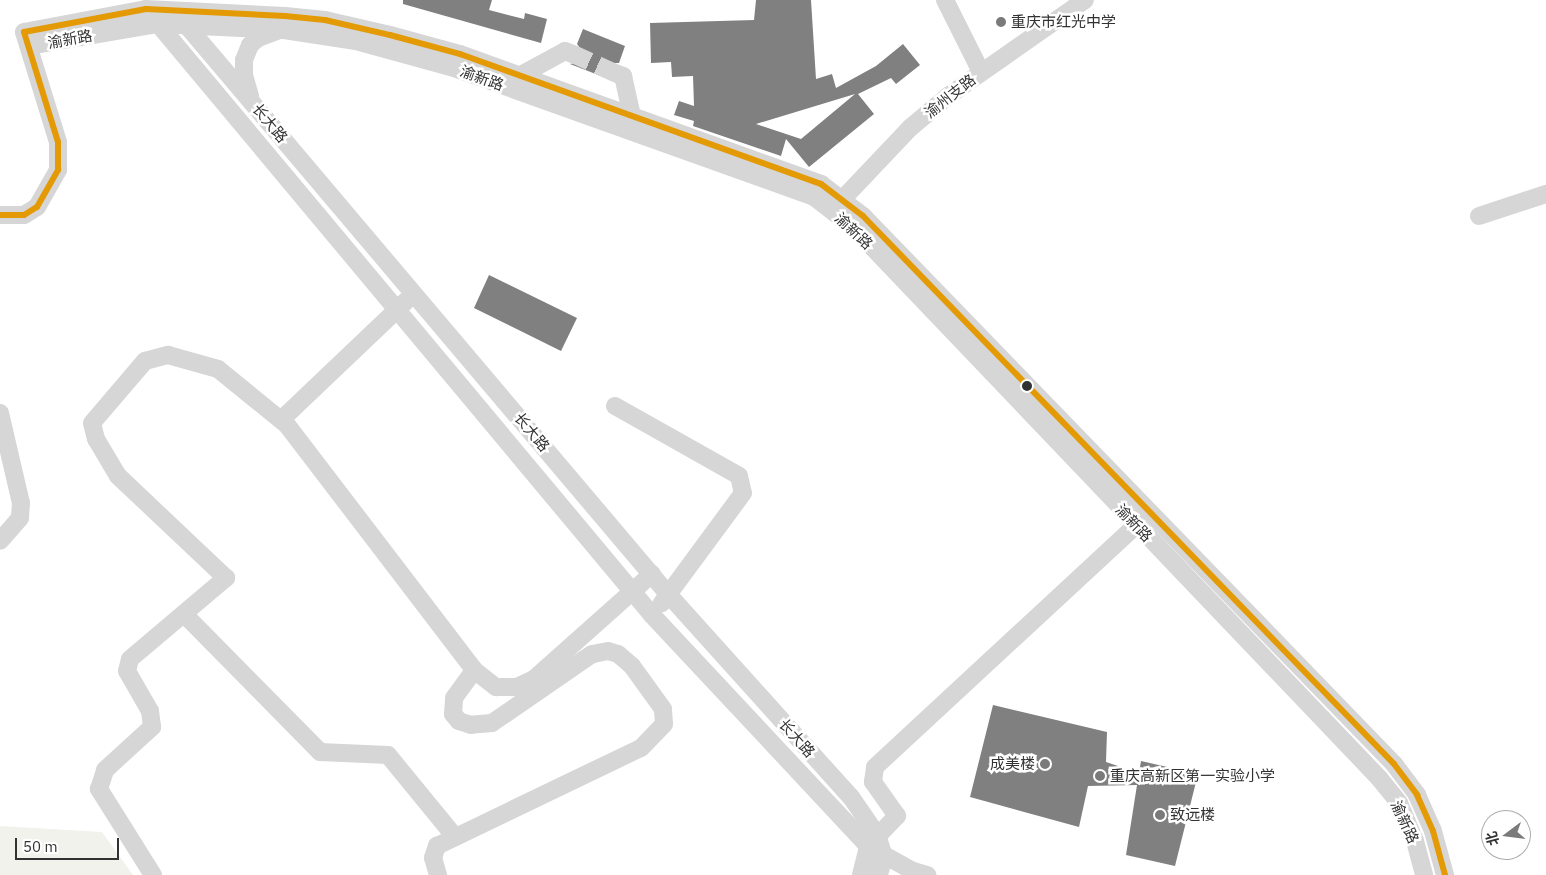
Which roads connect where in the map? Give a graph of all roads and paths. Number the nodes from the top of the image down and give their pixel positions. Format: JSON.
{"nodes":[{"id":1,"x":945,"y":0,"type":"edge"},
{"id":2,"x":1085,"y":0,"type":"edge"},
{"id":3,"x":142,"y":5,"type":"edge"},
{"id":4,"x":170,"y":5,"type":"edge"},
{"id":5,"x":158,"y":24,"type":"junction"},
{"id":6,"x":186,"y":24,"type":"junction"},
{"id":7,"x":284,"y":30,"type":"junction"},
{"id":8,"x":26,"y":39,"type":"junction"},
{"id":9,"x":573,"y":54,"type":"tunnel mouth"},
{"id":10,"x":615,"y":72,"type":"tunnel mouth"},
{"id":11,"x":981,"y":72,"type":"junction"},
{"id":12,"x":522,"y":76,"type":"junction"},
{"id":13,"x":252,"y":101,"type":"junction"},
{"id":14,"x":632,"y":116,"type":"junction"},
{"id":15,"x":1546,"y":194,"type":"edge"},
{"id":16,"x":838,"y":205,"type":"junction"},
{"id":17,"x":0,"y":215,"type":"edge"},
{"id":18,"x":1479,"y":216,"type":"dead end"},
{"id":19,"x":415,"y":293,"type":"junction"},
{"id":20,"x":397,"y":310,"type":"junction"},
{"id":21,"x":615,"y":406,"type":"dead end"},
{"id":22,"x":0,"y":413,"type":"edge"},
{"id":23,"x":281,"y":420,"type":"junction"},
{"id":24,"x":1136,"y":525,"type":"junction"},
{"id":25,"x":0,"y":541,"type":"edge"},
{"id":26,"x":652,"y":574,"type":"junction"},
{"id":27,"x":632,"y":591,"type":"junction"},
{"id":28,"x":668,"y":594,"type":"junction"},
{"id":29,"x":184,"y":614,"type":"junction"},
{"id":30,"x":652,"y":615,"type":"junction"},
{"id":31,"x":474,"y":670,"type":"junction"},
{"id":32,"x":455,"y":837,"type":"junction"},
{"id":33,"x":872,"y":841,"type":"junction"},
{"id":34,"x":884,"y":856,"type":"junction"},
{"id":35,"x":153,"y":875,"type":"edge"},
{"id":36,"x":438,"y":875,"type":"edge"},
{"id":37,"x":860,"y":875,"type":"edge"},
{"id":38,"x":879,"y":875,"type":"edge"},
{"id":39,"x":927,"y":875,"type":"edge"},
{"id":40,"x":1424,"y":875,"type":"edge"},
{"id":41,"x":1445,"y":875,"type":"edge"}],
"edges":[{"from":1,"to":11,"type":"street"},
{"from":2,"to":11,"type":"street","name":"渝州支路"},
{"from":3,"to":4,"type":"street","name":"渝新路"},
{"from":3,"to":5,"type":"street","name":"长大路"},
{"from":3,"to":8,"type":"street","name":"渝新路"},
{"from":4,"to":6,"type":"street","name":"长大路"},
{"from":4,"to":12,"type":"street","name":"渝新路"},
{"from":5,"to":6,"type":"street","name":"渝新路"},
{"from":5,"to":8,"type":"street","name":"渝新路"},
{"from":5,"to":20,"type":"street","name":"长大路"},
{"from":6,"to":7,"type":"street","name":"渝新路"},
{"from":6,"to":13,"type":"street","name":"长大路"},
{"from":7,"to":13,"type":"street"},
{"from":7,"to":16,"type":"street","name":"渝新路"},
{"from":8,"to":17,"type":"street"},
{"from":9,"to":12,"type":"street"},
{"from":10,"to":14,"type":"street"},
{"from":11,"to":16,"type":"street","name":"渝州支路"},
{"from":12,"to":14,"type":"street","name":"渝新路"},
{"from":13,"to":19,"type":"street","name":"长大路"},
{"from":14,"to":16,"type":"street","name":"渝新路"},
{"from":15,"to":18,"type":"street"},
{"from":16,"to":24,"type":"street","name":"渝新路"},
{"from":16,"to":41,"type":"street","name":"渝新路"},
{"from":19,"to":20,"type":"street"},
{"from":19,"to":26,"type":"street","name":"长大路"},
{"from":20,"to":23,"type":"street"},
{"from":20,"to":27,"type":"street","name":"长大路"},
{"from":21,"to":28,"type":"street"},
{"from":22,"to":25,"type":"street"},
{"from":23,"to":29,"type":"street"},
{"from":23,"to":31,"type":"street"},
{"from":24,"to":33,"type":"street"},
{"from":24,"to":40,"type":"street","name":"渝新路"},
{"from":26,"to":27,"type":"street"},
{"from":26,"to":28,"type":"street","name":"长大路"},
{"from":27,"to":30,"type":"street","name":"长大路"},
{"from":27,"to":31,"type":"street"},
{"from":28,"to":30,"type":"street"},
{"from":28,"to":33,"type":"street","name":"长大路"},
{"from":29,"to":32,"type":"street"},
{"from":29,"to":35,"type":"street"},
{"from":30,"to":33,"type":"street","name":"长大路"},
{"from":31,"to":32,"type":"street"},
{"from":32,"to":36,"type":"street"},
{"from":33,"to":34,"type":"street"},
{"from":33,"to":37,"type":"street"},
{"from":34,"to":38,"type":"street"},
{"from":34,"to":39,"type":"street"}]}
